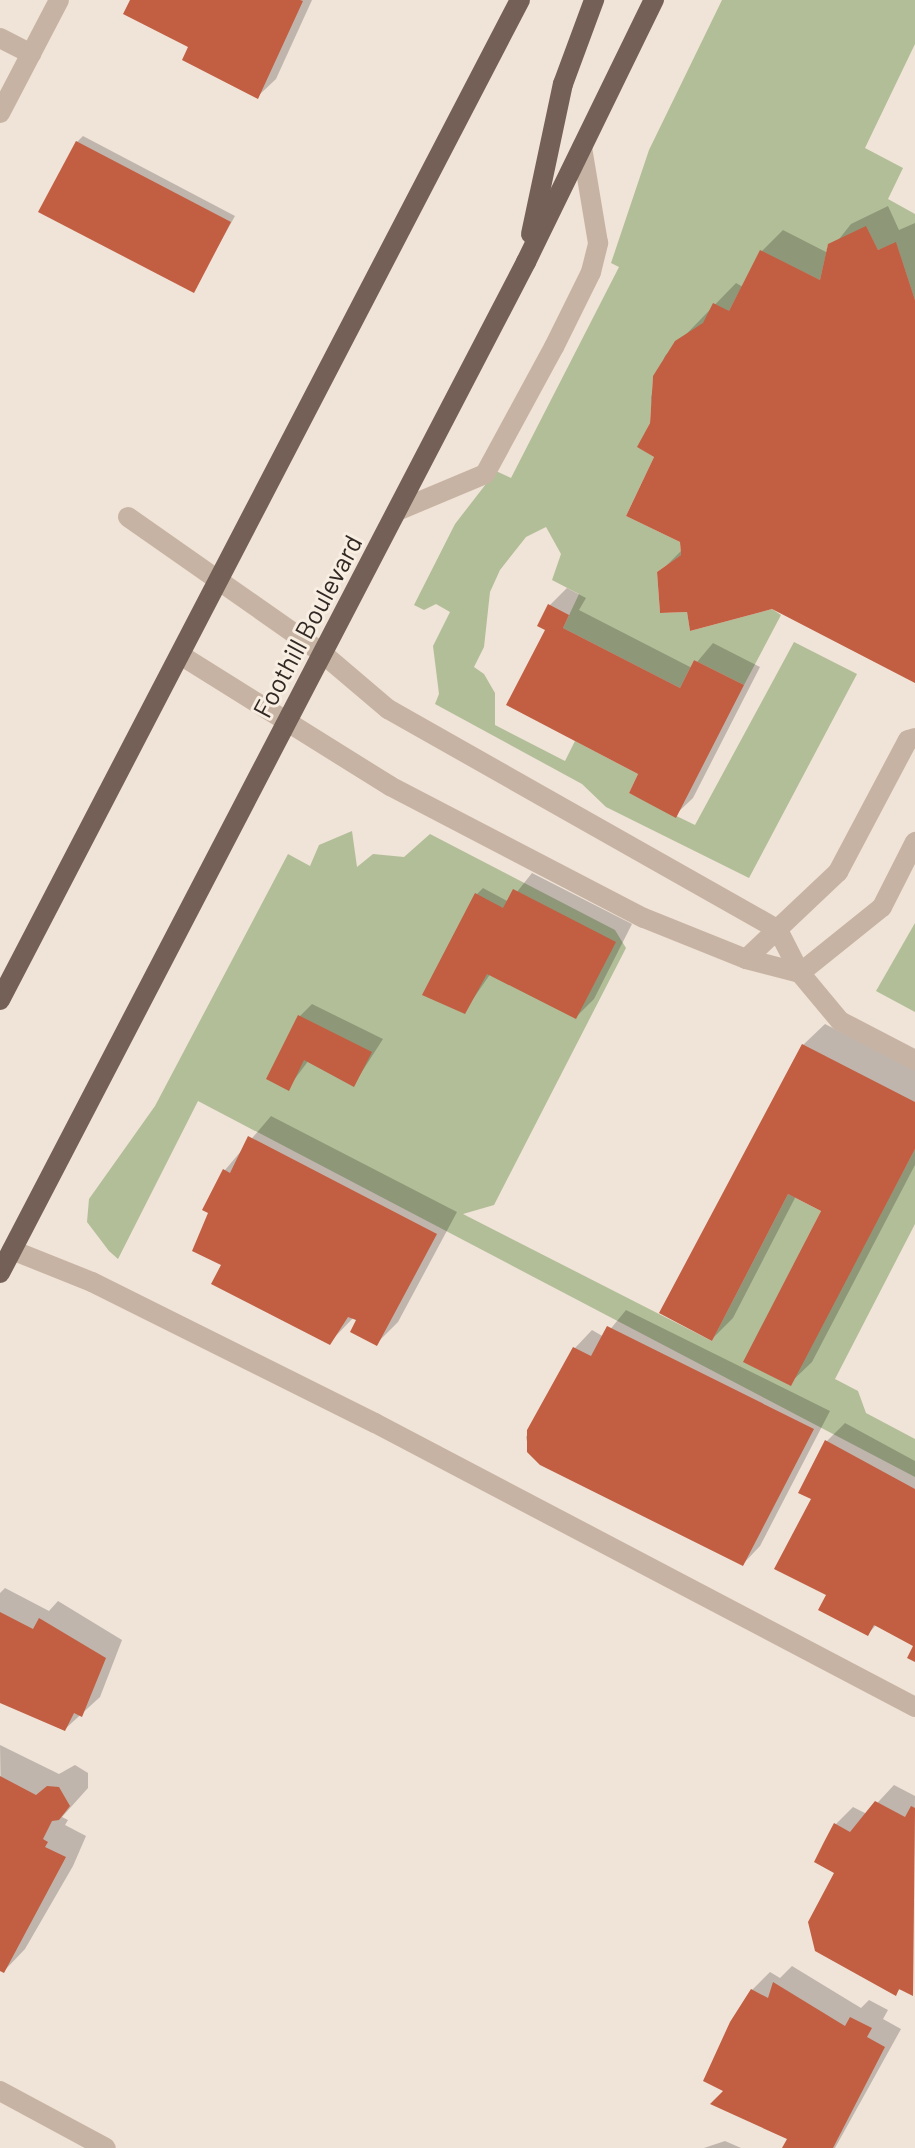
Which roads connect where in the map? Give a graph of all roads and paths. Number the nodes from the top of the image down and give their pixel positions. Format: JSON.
{"nodes":[{"id":1,"x":59,"y":0,"type":"edge"},
{"id":2,"x":520,"y":0,"type":"edge"},
{"id":3,"x":594,"y":0,"type":"edge"},
{"id":4,"x":654,"y":0,"type":"edge"},
{"id":5,"x":0,"y":38,"type":"edge"},
{"id":6,"x":31,"y":54,"type":"junction"},
{"id":7,"x":0,"y":113,"type":"edge"},
{"id":8,"x":582,"y":147,"type":"junction"},
{"id":9,"x":526,"y":262,"type":"junction"},
{"id":10,"x":397,"y":511,"type":"junction"},
{"id":11,"x":128,"y":517,"type":"dead end"},
{"id":12,"x":220,"y":582,"type":"junction"},
{"id":13,"x":322,"y":653,"type":"junction"},
{"id":14,"x":182,"y":656,"type":"junction"},
{"id":15,"x":286,"y":723,"type":"junction"},
{"id":16,"x":915,"y":738,"type":"edge"},
{"id":17,"x":915,"y":842,"type":"edge"},
{"id":18,"x":778,"y":930,"type":"junction"},
{"id":19,"x":746,"y":959,"type":"junction"},
{"id":20,"x":800,"y":973,"type":"junction"},
{"id":21,"x":0,"y":1000,"type":"edge"},
{"id":22,"x":915,"y":1060,"type":"edge"},
{"id":23,"x":12,"y":1250,"type":"junction"},
{"id":24,"x":0,"y":1273,"type":"edge"},
{"id":25,"x":915,"y":1707,"type":"edge"},
{"id":26,"x":0,"y":2091,"type":"edge"},
{"id":27,"x":106,"y":2148,"type":"edge"}],
"edges":[{"from":1,"to":6,"type":"lane"},
{"from":2,"to":12,"type":"main road"},
{"from":3,"to":9,"type":"main road"},
{"from":4,"to":8,"type":"main road","name":"Foothill Boulevard"},
{"from":5,"to":6,"type":"lane"},
{"from":6,"to":7,"type":"lane"},
{"from":8,"to":9,"type":"main road","name":"Foothill Boulevard"},
{"from":8,"to":10,"type":"lane"},
{"from":9,"to":10,"type":"main road","name":"Foothill Boulevard"},
{"from":10,"to":13,"type":"main road","name":"Foothill Boulevard"},
{"from":11,"to":12,"type":"lane"},
{"from":12,"to":13,"type":"lane"},
{"from":12,"to":14,"type":"main road"},
{"from":13,"to":15,"type":"main road","name":"Foothill Boulevard"},
{"from":13,"to":18,"type":"lane"},
{"from":14,"to":15,"type":"lane"},
{"from":14,"to":21,"type":"main road"},
{"from":15,"to":19,"type":"lane"},
{"from":15,"to":23,"type":"main road","name":"Foothill Boulevard"},
{"from":16,"to":18,"type":"lane"},
{"from":17,"to":20,"type":"lane"},
{"from":18,"to":19,"type":"lane"},
{"from":18,"to":20,"type":"lane"},
{"from":19,"to":20,"type":"lane"},
{"from":20,"to":22,"type":"lane"},
{"from":23,"to":24,"type":"main road","name":"Foothill Boulevard"},
{"from":23,"to":25,"type":"lane"},
{"from":26,"to":27,"type":"lane"}]}
